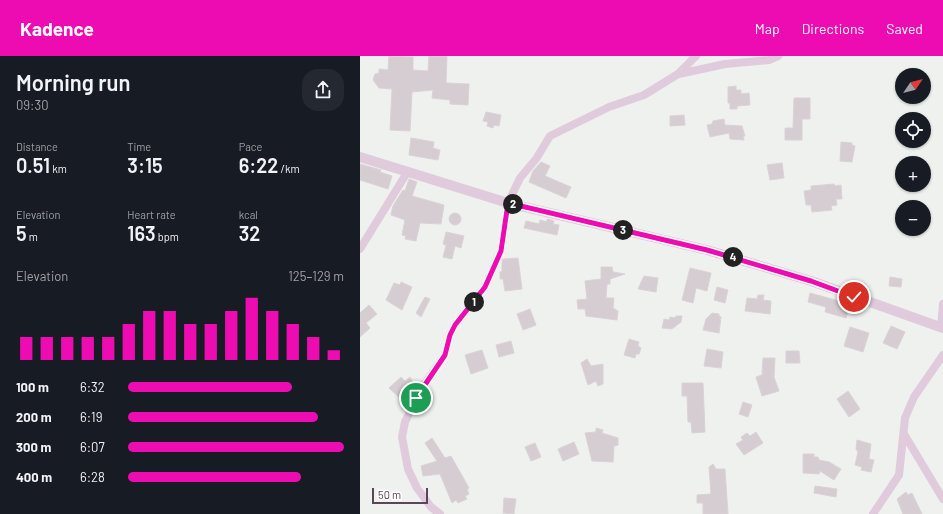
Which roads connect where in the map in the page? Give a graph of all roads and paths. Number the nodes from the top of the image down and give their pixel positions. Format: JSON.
{"nodes":[{"id":1,"x":778,"y":56,"type":"edge"},
{"id":2,"x":696,"y":57,"type":"edge"},
{"id":3,"x":698,"y":70,"type":"junction"},
{"id":4,"x":678,"y":74,"type":"junction"},
{"id":5,"x":360,"y":156,"type":"edge"},
{"id":6,"x":408,"y":171,"type":"junction"},
{"id":7,"x":508,"y":203,"type":"junction"},
{"id":8,"x":360,"y":249,"type":"edge"},
{"id":9,"x":943,"y":304,"type":"edge"},
{"id":10,"x":942,"y":328,"type":"edge"},
{"id":11,"x":943,"y":355,"type":"edge"},
{"id":12,"x":904,"y":434,"type":"junction"},
{"id":13,"x":943,"y":500,"type":"edge"},
{"id":14,"x":440,"y":514,"type":"edge"},
{"id":15,"x":873,"y":514,"type":"edge"}],
"edges":[{"from":1,"to":3,"type":"street"},
{"from":2,"to":3,"type":"street"},
{"from":2,"to":4,"type":"street"},
{"from":3,"to":4,"type":"street"},
{"from":4,"to":7,"type":"street"},
{"from":5,"to":6,"type":"street"},
{"from":6,"to":7,"type":"street"},
{"from":6,"to":8,"type":"street"},
{"from":7,"to":10,"type":"street"},
{"from":7,"to":14,"type":"street"},
{"from":9,"to":10,"type":"street"},
{"from":11,"to":12,"type":"street"},
{"from":12,"to":13,"type":"street"},
{"from":12,"to":15,"type":"street"}]}
